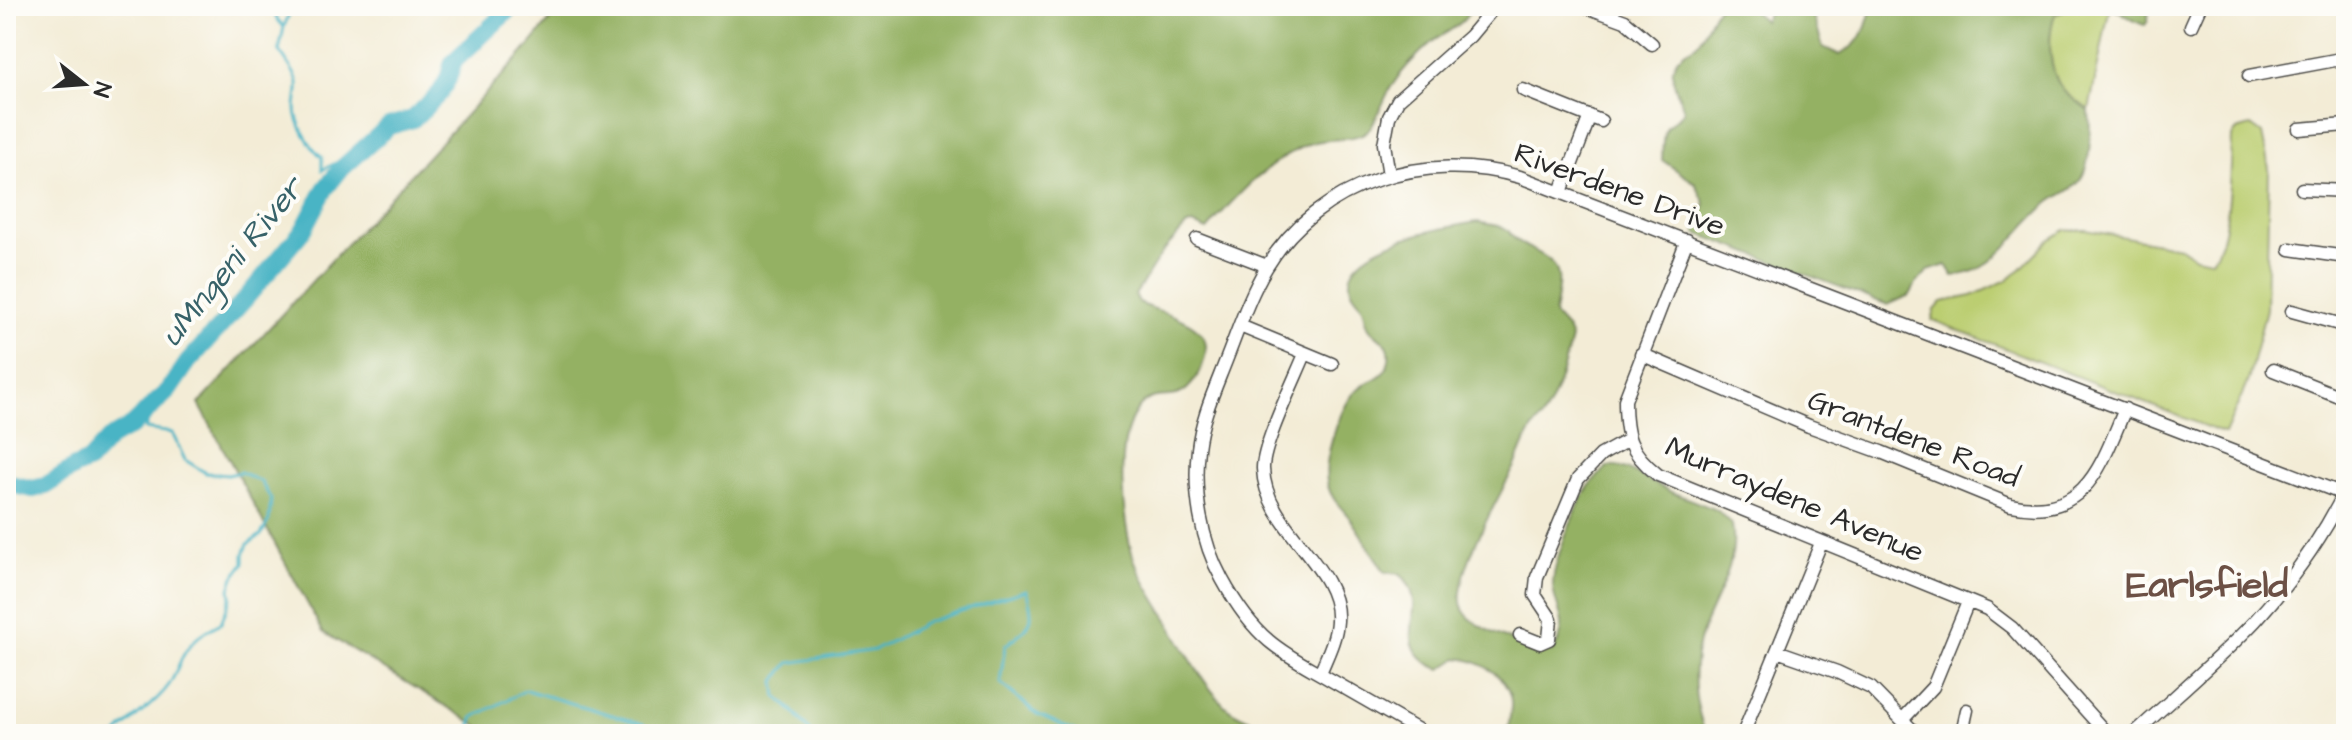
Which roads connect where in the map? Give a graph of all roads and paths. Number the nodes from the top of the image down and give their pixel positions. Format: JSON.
{"nodes":[{"id":1,"x":1495,"y":6,"type":"edge"},
{"id":2,"x":1584,"y":6,"type":"edge"},
{"id":3,"x":2200,"y":6,"type":"edge"},
{"id":4,"x":2191,"y":26,"type":"dead end"},
{"id":5,"x":1652,"y":44,"type":"dead end"},
{"id":6,"x":2346,"y":58,"type":"edge"},
{"id":7,"x":2249,"y":76,"type":"dead end"},
{"id":8,"x":1523,"y":90,"type":"dead end"},
{"id":9,"x":2346,"y":125,"type":"edge"},
{"id":10,"x":2299,"y":129,"type":"dead end"},
{"id":11,"x":1389,"y":175,"type":"junction"},
{"id":12,"x":2302,"y":189,"type":"dead end"},
{"id":13,"x":2346,"y":191,"type":"edge"},
{"id":14,"x":1561,"y":192,"type":"junction"},
{"id":15,"x":1197,"y":239,"type":"dead end"},
{"id":16,"x":1687,"y":240,"type":"junction"},
{"id":17,"x":2290,"y":249,"type":"dead end"},
{"id":18,"x":2346,"y":257,"type":"edge"},
{"id":19,"x":1267,"y":266,"type":"junction"},
{"id":20,"x":2292,"y":311,"type":"dead end"},
{"id":21,"x":1240,"y":326,"type":"junction"},
{"id":22,"x":2346,"y":326,"type":"edge"},
{"id":23,"x":1305,"y":354,"type":"junction"},
{"id":24,"x":1641,"y":354,"type":"junction"},
{"id":25,"x":1332,"y":364,"type":"dead end"},
{"id":26,"x":2273,"y":370,"type":"dead end"},
{"id":27,"x":2346,"y":399,"type":"edge"},
{"id":28,"x":2125,"y":409,"type":"junction"},
{"id":29,"x":1628,"y":440,"type":"junction"},
{"id":30,"x":2345,"y":493,"type":"edge"},
{"id":31,"x":1821,"y":543,"type":"junction"},
{"id":32,"x":1968,"y":602,"type":"junction"},
{"id":33,"x":1520,"y":635,"type":"dead end"},
{"id":34,"x":1777,"y":651,"type":"junction"},
{"id":35,"x":1320,"y":673,"type":"junction"},
{"id":36,"x":1967,"y":710,"type":"dead end"},
{"id":37,"x":1903,"y":719,"type":"junction"},
{"id":38,"x":1425,"y":734,"type":"edge"},
{"id":39,"x":1743,"y":734,"type":"edge"},
{"id":40,"x":1916,"y":734,"type":"edge"},
{"id":41,"x":1957,"y":734,"type":"edge"},
{"id":42,"x":2107,"y":734,"type":"edge"},
{"id":43,"x":2134,"y":734,"type":"edge"}],
"edges":[{"from":1,"to":11,"type":"street"},
{"from":2,"to":5,"type":"street"},
{"from":3,"to":4,"type":"street"},
{"from":6,"to":7,"type":"street"},
{"from":8,"to":14,"type":"street"},
{"from":9,"to":10,"type":"street"},
{"from":11,"to":14,"type":"street","name":"Riverdene Drive"},
{"from":11,"to":19,"type":"street","name":"Riverdene Drive"},
{"from":12,"to":13,"type":"street"},
{"from":14,"to":16,"type":"street","name":"Riverdene Drive"},
{"from":15,"to":19,"type":"street"},
{"from":16,"to":24,"type":"street","name":"Murraydene Avenue"},
{"from":16,"to":28,"type":"street","name":"Riverdene Drive"},
{"from":17,"to":18,"type":"street"},
{"from":19,"to":21,"type":"street","name":"Riverdene Drive"},
{"from":20,"to":22,"type":"street"},
{"from":21,"to":23,"type":"street"},
{"from":21,"to":35,"type":"street","name":"Riverdene Drive"},
{"from":23,"to":25,"type":"street"},
{"from":23,"to":35,"type":"street"},
{"from":24,"to":28,"type":"street","name":"Grantdene Road"},
{"from":24,"to":29,"type":"street","name":"Murraydene Avenue"},
{"from":26,"to":27,"type":"street"},
{"from":28,"to":30,"type":"street","name":"Riverdene Drive"},
{"from":29,"to":31,"type":"street","name":"Murraydene Avenue"},
{"from":29,"to":33,"type":"street"},
{"from":30,"to":43,"type":"street"},
{"from":31,"to":32,"type":"street","name":"Murraydene Avenue"},
{"from":31,"to":34,"type":"street"},
{"from":32,"to":37,"type":"street"},
{"from":32,"to":42,"type":"street","name":"Murraydene Avenue"},
{"from":34,"to":37,"type":"street"},
{"from":34,"to":39,"type":"street"},
{"from":35,"to":38,"type":"street","name":"Riverdene Drive"},
{"from":36,"to":41,"type":"street"},
{"from":37,"to":40,"type":"street"}]}
